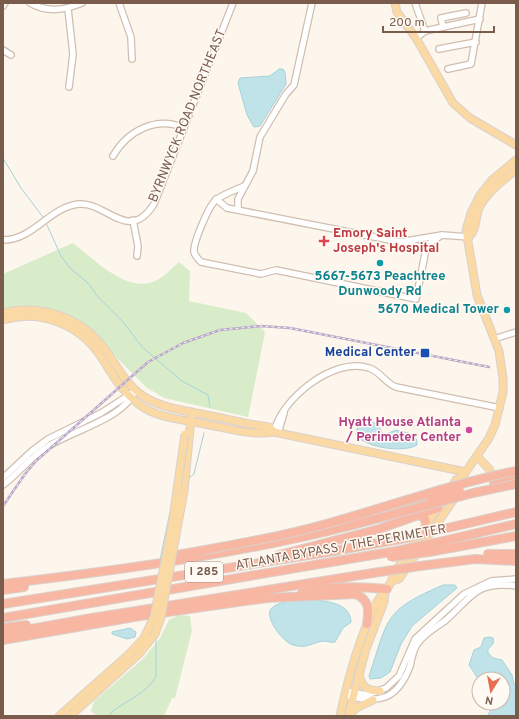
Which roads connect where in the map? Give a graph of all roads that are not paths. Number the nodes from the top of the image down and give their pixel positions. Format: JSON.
{"nodes":[{"id":1,"x":5,"y":3,"type":"edge"},
{"id":2,"x":30,"y":3,"type":"edge"},
{"id":3,"x":82,"y":3,"type":"edge"},
{"id":4,"x":119,"y":3,"type":"edge"},
{"id":5,"x":233,"y":3,"type":"edge"},
{"id":6,"x":312,"y":3,"type":"edge"},
{"id":7,"x":395,"y":3,"type":"edge"},
{"id":8,"x":415,"y":3,"type":"edge"},
{"id":9,"x":482,"y":3,"type":"edge"},
{"id":10,"x":3,"y":6,"type":"edge"},
{"id":11,"x":68,"y":9,"type":"junction"},
{"id":12,"x":466,"y":12,"type":"dead end"},
{"id":13,"x":480,"y":19,"type":"junction"},
{"id":14,"x":443,"y":27,"type":"junction"},
{"id":15,"x":425,"y":31,"type":"junction"},
{"id":16,"x":416,"y":38,"type":"junction"},
{"id":17,"x":476,"y":42,"type":"junction"},
{"id":18,"x":439,"y":49,"type":"dead end"},
{"id":19,"x":3,"y":50,"type":"edge"},
{"id":20,"x":11,"y":55,"type":"dead end"},
{"id":21,"x":132,"y":59,"type":"dead end"},
{"id":22,"x":448,"y":69,"type":"dead end"},
{"id":23,"x":69,"y":87,"type":"dead end"},
{"id":24,"x":184,"y":128,"type":"junction"},
{"id":25,"x":516,"y":145,"type":"edge"},
{"id":26,"x":113,"y":156,"type":"dead end"},
{"id":27,"x":516,"y":160,"type":"edge"},
{"id":28,"x":516,"y":170,"type":"edge"},
{"id":29,"x":244,"y":186,"type":"junction"},
{"id":30,"x":216,"y":199,"type":"junction"},
{"id":31,"x":238,"y":210,"type":"junction"},
{"id":32,"x":133,"y":220,"type":"junction"},
{"id":33,"x":442,"y":235,"type":"junction"},
{"id":34,"x":469,"y":237,"type":"junction"},
{"id":35,"x":3,"y":240,"type":"edge"},
{"id":36,"x":402,"y":242,"type":"junction"},
{"id":37,"x":426,"y":249,"type":"junction"},
{"id":38,"x":137,"y":256,"type":"dead end"},
{"id":39,"x":3,"y":313,"type":"edge"},
{"id":40,"x":3,"y":320,"type":"edge"},
{"id":41,"x":516,"y":332,"type":"edge"},
{"id":42,"x":494,"y":339,"type":"junction"},
{"id":43,"x":136,"y":391,"type":"junction"},
{"id":44,"x":130,"y":397,"type":"junction"},
{"id":45,"x":499,"y":410,"type":"junction"},
{"id":46,"x":191,"y":412,"type":"junction"},
{"id":47,"x":189,"y":421,"type":"junction"},
{"id":48,"x":207,"y":424,"type":"junction"},
{"id":49,"x":276,"y":433,"type":"junction"},
{"id":50,"x":188,"y":434,"type":"junction"},
{"id":51,"x":477,"y":456,"type":"junction"},
{"id":52,"x":490,"y":470,"type":"dead end"},
{"id":53,"x":516,"y":471,"type":"edge"},
{"id":54,"x":465,"y":474,"type":"junction"},
{"id":55,"x":3,"y":478,"type":"edge"},
{"id":56,"x":516,"y":479,"type":"edge"},
{"id":57,"x":516,"y":484,"type":"edge"},
{"id":58,"x":3,"y":485,"type":"edge"},
{"id":59,"x":438,"y":508,"type":"junction"},
{"id":60,"x":516,"y":512,"type":"edge"},
{"id":61,"x":418,"y":514,"type":"junction"},
{"id":62,"x":516,"y":524,"type":"edge"},
{"id":63,"x":426,"y":525,"type":"junction"},
{"id":64,"x":516,"y":536,"type":"edge"},
{"id":65,"x":266,"y":545,"type":"junction"},
{"id":66,"x":430,"y":548,"type":"junction"},
{"id":67,"x":516,"y":554,"type":"edge"},
{"id":68,"x":450,"y":561,"type":"junction"},
{"id":69,"x":516,"y":561,"type":"edge"},
{"id":70,"x":252,"y":564,"type":"junction"},
{"id":71,"x":100,"y":573,"type":"junction"},
{"id":72,"x":516,"y":579,"type":"edge"},
{"id":73,"x":3,"y":580,"type":"edge"},
{"id":74,"x":392,"y":581,"type":"junction"},
{"id":75,"x":3,"y":584,"type":"edge"},
{"id":76,"x":516,"y":586,"type":"edge"},
{"id":77,"x":3,"y":590,"type":"edge"},
{"id":78,"x":386,"y":590,"type":"junction"},
{"id":79,"x":293,"y":596,"type":"junction"},
{"id":80,"x":3,"y":604,"type":"edge"},
{"id":81,"x":3,"y":618,"type":"edge"},
{"id":82,"x":92,"y":618,"type":"junction"},
{"id":83,"x":367,"y":624,"type":"junction"},
{"id":84,"x":3,"y":628,"type":"edge"},
{"id":85,"x":3,"y":634,"type":"edge"},
{"id":86,"x":3,"y":640,"type":"edge"},
{"id":87,"x":359,"y":673,"type":"junction"},
{"id":88,"x":380,"y":691,"type":"junction"},
{"id":89,"x":349,"y":694,"type":"junction"},
{"id":90,"x":373,"y":700,"type":"junction"},
{"id":91,"x":59,"y":716,"type":"edge"},
{"id":92,"x":70,"y":716,"type":"edge"},
{"id":93,"x":340,"y":716,"type":"edge"},
{"id":94,"x":348,"y":716,"type":"edge"}],
"edges":[{"from":1,"to":10,"type":"street"},
{"from":2,"to":11,"type":"street"},
{"from":3,"to":11,"type":"street"},
{"from":4,"to":21,"type":"street"},
{"from":5,"to":24,"type":"street","name":"BYRNWYCK ROAD NORTHEAST"},
{"from":6,"to":29,"type":"street"},
{"from":7,"to":16,"type":"main road"},
{"from":8,"to":15,"type":"street"},
{"from":9,"to":13,"type":"street"},
{"from":11,"to":23,"type":"street"},
{"from":12,"to":14,"type":"street"},
{"from":13,"to":14,"type":"street"},
{"from":13,"to":17,"type":"street"},
{"from":14,"to":15,"type":"street"},
{"from":15,"to":16,"type":"street"},
{"from":16,"to":25,"type":"main road"},
{"from":17,"to":18,"type":"street"},
{"from":17,"to":22,"type":"street"},
{"from":19,"to":20,"type":"street"},
{"from":24,"to":26,"type":"street"},
{"from":24,"to":32,"type":"street","name":"BYRNWYCK ROAD NORTHEAST"},
{"from":27,"to":34,"type":"main road"},
{"from":28,"to":34,"type":"main road"},
{"from":29,"to":30,"type":"street"},
{"from":29,"to":31,"type":"street"},
{"from":30,"to":31,"type":"street"},
{"from":30,"to":37,"type":"street"},
{"from":31,"to":36,"type":"street"},
{"from":32,"to":35,"type":"street"},
{"from":32,"to":38,"type":"street"},
{"from":33,"to":34,"type":"street"},
{"from":33,"to":36,"type":"street"},
{"from":33,"to":37,"type":"street"},
{"from":34,"to":42,"type":"main road"},
{"from":36,"to":37,"type":"street"},
{"from":39,"to":43,"type":"main road"},
{"from":40,"to":44,"type":"main road"},
{"from":41,"to":42,"type":"street"},
{"from":42,"to":45,"type":"main road"},
{"from":43,"to":44,"type":"street"},
{"from":43,"to":46,"type":"main road"},
{"from":44,"to":47,"type":"main road"},
{"from":44,"to":55,"type":"street"},
{"from":44,"to":58,"type":"street"},
{"from":45,"to":49,"type":"street"},
{"from":45,"to":51,"type":"main road"},
{"from":46,"to":47,"type":"main road"},
{"from":46,"to":49,"type":"main road"},
{"from":47,"to":48,"type":"main road"},
{"from":47,"to":50,"type":"main road"},
{"from":48,"to":49,"type":"main road"},
{"from":48,"to":50,"type":"main road"},
{"from":49,"to":54,"type":"main road"},
{"from":50,"to":91,"type":"main road","bridge":true},
{"from":50,"to":92,"type":"main road","bridge":true},
{"from":51,"to":52,"type":"main road"},
{"from":51,"to":54,"type":"main road"},
{"from":53,"to":73,"type":"highway","bridge":true},
{"from":54,"to":59,"type":"main road"},
{"from":54,"to":74,"type":"main road"},
{"from":56,"to":65,"type":"highway","bridge":true},
{"from":57,"to":65,"type":"highway","bridge":true},
{"from":59,"to":61,"type":"highway"},
{"from":59,"to":63,"type":"main road"},
{"from":60,"to":70,"type":"highway","name":"ATLANTA BYPASS / THE PERIMETER","number":"I 285","bridge":true},
{"from":61,"to":63,"type":"highway"},
{"from":61,"to":70,"type":"highway"},
{"from":62,"to":66,"type":"highway","name":"ATLANTA BYPASS / THE PERIMETER","number":"I 285"},
{"from":63,"to":74,"type":"main road"},
{"from":64,"to":66,"type":"highway"},
{"from":65,"to":71,"type":"highway","bridge":true},
{"from":66,"to":81,"type":"highway","name":"ATLANTA BYPASS / THE PERIMETER","number":"I 285","bridge":true},
{"from":67,"to":68,"type":"highway"},
{"from":68,"to":69,"type":"highway"},
{"from":68,"to":82,"type":"highway","bridge":true},
{"from":70,"to":80,"type":"highway","name":"ATLANTA BYPASS / THE PERIMETER","number":"I 285"},
{"from":71,"to":75,"type":"highway"},
{"from":71,"to":77,"type":"highway"},
{"from":72,"to":88,"type":"street"},
{"from":74,"to":78,"type":"main road"},
{"from":76,"to":90,"type":"street"},
{"from":78,"to":79,"type":"highway"},
{"from":78,"to":83,"type":"main road"},
{"from":78,"to":87,"type":"main road"},
{"from":79,"to":83,"type":"highway"},
{"from":79,"to":86,"type":"highway"},
{"from":82,"to":84,"type":"highway"},
{"from":82,"to":85,"type":"highway"},
{"from":83,"to":89,"type":"main road"},
{"from":87,"to":88,"type":"main road"},
{"from":87,"to":89,"type":"main road"},
{"from":88,"to":89,"type":"street"},
{"from":89,"to":90,"type":"street"},
{"from":89,"to":93,"type":"main road"},
{"from":89,"to":94,"type":"main road"},
{"from":90,"to":94,"type":"main road"}]}
